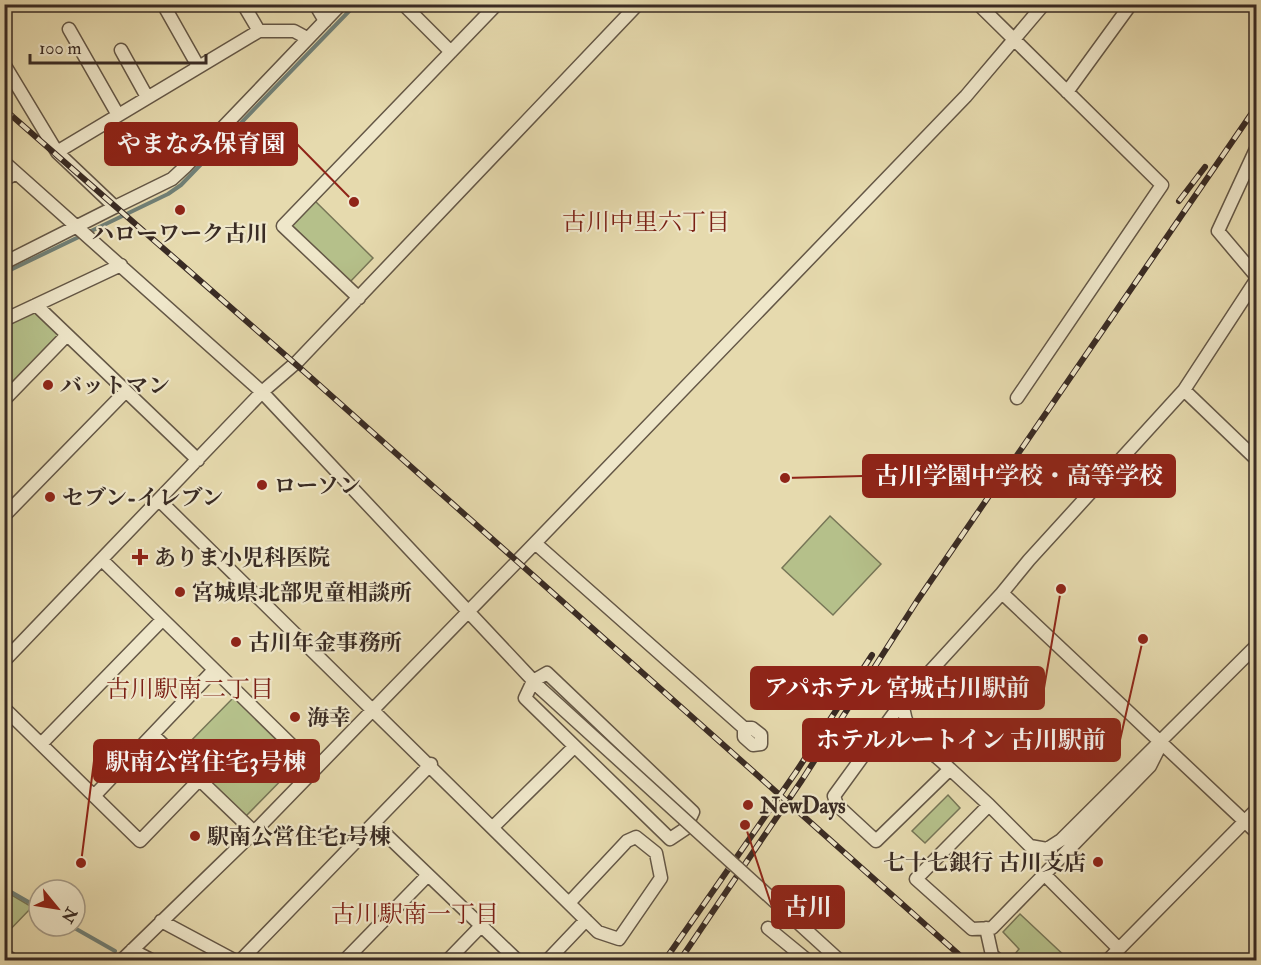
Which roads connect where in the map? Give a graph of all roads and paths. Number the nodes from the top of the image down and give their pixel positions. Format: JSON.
{"nodes":[{"id":1,"x":163,"y":4,"type":"edge"},
{"id":2,"x":243,"y":4,"type":"edge"},
{"id":3,"x":315,"y":4,"type":"edge"},
{"id":4,"x":341,"y":4,"type":"edge"},
{"id":5,"x":403,"y":4,"type":"edge"},
{"id":6,"x":497,"y":4,"type":"edge"},
{"id":7,"x":638,"y":4,"type":"edge"},
{"id":8,"x":978,"y":4,"type":"edge"},
{"id":9,"x":1044,"y":4,"type":"edge"},
{"id":10,"x":1131,"y":4,"type":"edge"},
{"id":11,"x":325,"y":21,"type":"junction"},
{"id":12,"x":69,"y":29,"type":"dead end"},
{"id":13,"x":259,"y":31,"type":"junction"},
{"id":14,"x":308,"y":38,"type":"junction"},
{"id":15,"x":1015,"y":41,"type":"junction"},
{"id":16,"x":121,"y":50,"type":"dead end"},
{"id":17,"x":451,"y":52,"type":"junction"},
{"id":18,"x":4,"y":64,"type":"edge"},
{"id":19,"x":198,"y":66,"type":"junction"},
{"id":20,"x":1067,"y":92,"type":"junction"},
{"id":21,"x":147,"y":97,"type":"junction"},
{"id":22,"x":118,"y":115,"type":"junction"},
{"id":23,"x":1257,"y":149,"type":"edge"},
{"id":24,"x":57,"y":152,"type":"junction"},
{"id":25,"x":4,"y":162,"type":"edge"},
{"id":26,"x":16,"y":173,"type":"junction"},
{"id":27,"x":4,"y":180,"type":"edge"},
{"id":28,"x":115,"y":207,"type":"junction"},
{"id":29,"x":83,"y":231,"type":"junction"},
{"id":30,"x":4,"y":262,"type":"edge"},
{"id":31,"x":121,"y":266,"type":"junction"},
{"id":32,"x":1257,"y":278,"type":"edge"},
{"id":33,"x":359,"y":298,"type":"junction"},
{"id":34,"x":36,"y":305,"type":"junction"},
{"id":35,"x":4,"y":320,"type":"edge"},
{"id":36,"x":67,"y":335,"type":"junction"},
{"id":37,"x":1184,"y":390,"type":"junction"},
{"id":38,"x":125,"y":392,"type":"junction"},
{"id":39,"x":262,"y":392,"type":"junction"},
{"id":40,"x":1017,"y":398,"type":"dead end"},
{"id":41,"x":4,"y":400,"type":"edge"},
{"id":42,"x":1257,"y":459,"type":"edge"},
{"id":43,"x":198,"y":460,"type":"junction"},
{"id":44,"x":159,"y":500,"type":"junction"},
{"id":45,"x":4,"y":516,"type":"edge"},
{"id":46,"x":535,"y":543,"type":"junction"},
{"id":47,"x":102,"y":560,"type":"junction"},
{"id":48,"x":1002,"y":593,"type":"junction"},
{"id":49,"x":470,"y":610,"type":"junction"},
{"id":50,"x":162,"y":620,"type":"junction"},
{"id":51,"x":1257,"y":646,"type":"edge"},
{"id":52,"x":7,"y":654,"type":"edge"},
{"id":53,"x":214,"y":670,"type":"junction"},
{"id":54,"x":537,"y":685,"type":"junction"},
{"id":55,"x":903,"y":701,"type":"junction"},
{"id":56,"x":4,"y":708,"type":"edge"},
{"id":57,"x":373,"y":708,"type":"junction"},
{"id":58,"x":744,"y":728,"type":"dead end"},
{"id":59,"x":153,"y":735,"type":"junction"},
{"id":60,"x":1162,"y":742,"type":"junction"},
{"id":61,"x":41,"y":744,"type":"junction"},
{"id":62,"x":574,"y":747,"type":"junction"},
{"id":63,"x":431,"y":764,"type":"junction"},
{"id":64,"x":315,"y":768,"type":"junction"},
{"id":65,"x":950,"y":769,"type":"junction"},
{"id":66,"x":199,"y":780,"type":"junction"},
{"id":67,"x":94,"y":796,"type":"junction"},
{"id":68,"x":989,"y":805,"type":"junction"},
{"id":69,"x":1257,"y":810,"type":"edge"},
{"id":70,"x":1246,"y":821,"type":"junction"},
{"id":71,"x":375,"y":824,"type":"junction"},
{"id":72,"x":493,"y":827,"type":"junction"},
{"id":73,"x":254,"y":832,"type":"junction"},
{"id":74,"x":1257,"y":832,"type":"edge"},
{"id":75,"x":428,"y":875,"type":"junction"},
{"id":76,"x":1045,"y":875,"type":"junction"},
{"id":77,"x":569,"y":903,"type":"junction"},
{"id":78,"x":586,"y":920,"type":"junction"},
{"id":79,"x":161,"y":921,"type":"junction"},
{"id":80,"x":481,"y":926,"type":"junction"},
{"id":81,"x":768,"y":928,"type":"dead end"},
{"id":82,"x":986,"y":928,"type":"junction"},
{"id":83,"x":1119,"y":949,"type":"junction"},
{"id":84,"x":132,"y":950,"type":"junction"},
{"id":85,"x":4,"y":954,"type":"edge"},
{"id":86,"x":12,"y":960,"type":"edge"},
{"id":87,"x":122,"y":960,"type":"edge"},
{"id":88,"x":151,"y":960,"type":"edge"},
{"id":89,"x":234,"y":960,"type":"edge"},
{"id":90,"x":241,"y":960,"type":"edge"},
{"id":91,"x":345,"y":960,"type":"edge"},
{"id":92,"x":448,"y":960,"type":"edge"},
{"id":93,"x":517,"y":960,"type":"edge"},
{"id":94,"x":548,"y":960,"type":"edge"},
{"id":95,"x":807,"y":960,"type":"edge"},
{"id":96,"x":839,"y":960,"type":"edge"},
{"id":97,"x":998,"y":960,"type":"edge"},
{"id":98,"x":1108,"y":960,"type":"edge"}],
"edges":[{"from":1,"to":19,"type":"street"},
{"from":2,"to":13,"type":"street"},
{"from":3,"to":11,"type":"street"},
{"from":4,"to":11,"type":"street"},
{"from":5,"to":17,"type":"street"},
{"from":6,"to":17,"type":"street"},
{"from":7,"to":33,"type":"street"},
{"from":8,"to":15,"type":"street"},
{"from":9,"to":15,"type":"street"},
{"from":10,"to":20,"type":"street"},
{"from":11,"to":14,"type":"street"},
{"from":12,"to":22,"type":"street"},
{"from":13,"to":14,"type":"street"},
{"from":13,"to":19,"type":"street"},
{"from":14,"to":28,"type":"street"},
{"from":15,"to":20,"type":"street"},
{"from":15,"to":46,"type":"street"},
{"from":16,"to":21,"type":"street"},
{"from":17,"to":33,"type":"street"},
{"from":18,"to":24,"type":"street"},
{"from":19,"to":21,"type":"street"},
{"from":20,"to":40,"type":"street"},
{"from":21,"to":22,"type":"street"},
{"from":22,"to":24,"type":"street"},
{"from":23,"to":32,"type":"street"},
{"from":24,"to":28,"type":"street"},
{"from":25,"to":26,"type":"street"},
{"from":26,"to":27,"type":"street"},
{"from":26,"to":29,"type":"street"},
{"from":28,"to":29,"type":"street"},
{"from":29,"to":30,"type":"street"},
{"from":29,"to":31,"type":"street"},
{"from":31,"to":34,"type":"street"},
{"from":31,"to":39,"type":"street"},
{"from":32,"to":37,"type":"street"},
{"from":33,"to":39,"type":"street"},
{"from":34,"to":35,"type":"street"},
{"from":34,"to":36,"type":"street"},
{"from":36,"to":38,"type":"street"},
{"from":36,"to":41,"type":"street"},
{"from":37,"to":42,"type":"street"},
{"from":37,"to":48,"type":"street"},
{"from":38,"to":43,"type":"street"},
{"from":38,"to":45,"type":"street"},
{"from":39,"to":43,"type":"street"},
{"from":39,"to":49,"type":"street"},
{"from":43,"to":44,"type":"street"},
{"from":44,"to":47,"type":"street"},
{"from":44,"to":57,"type":"street"},
{"from":46,"to":49,"type":"street"},
{"from":46,"to":58,"type":"street"},
{"from":47,"to":50,"type":"street"},
{"from":47,"to":52,"type":"street"},
{"from":48,"to":55,"type":"street"},
{"from":48,"to":60,"type":"street"},
{"from":49,"to":54,"type":"street"},
{"from":49,"to":57,"type":"street"},
{"from":50,"to":53,"type":"street"},
{"from":50,"to":61,"type":"street"},
{"from":51,"to":60,"type":"street"},
{"from":53,"to":59,"type":"street"},
{"from":53,"to":64,"type":"street"},
{"from":54,"to":62,"type":"street"},
{"from":54,"to":62,"type":"street"},
{"from":54,"to":96,"type":"street","bridge":true},
{"from":55,"to":65,"type":"street"},
{"from":55,"to":65,"type":"street"},
{"from":56,"to":61,"type":"street"},
{"from":57,"to":63,"type":"street"},
{"from":57,"to":64,"type":"street"},
{"from":59,"to":66,"type":"street"},
{"from":59,"to":67,"type":"street"},
{"from":60,"to":68,"type":"street"},
{"from":60,"to":70,"type":"street"},
{"from":60,"to":76,"type":"street"},
{"from":61,"to":67,"type":"street"},
{"from":62,"to":72,"type":"street"},
{"from":63,"to":71,"type":"street"},
{"from":63,"to":72,"type":"street"},
{"from":64,"to":73,"type":"street"},
{"from":65,"to":68,"type":"street"},
{"from":66,"to":67,"type":"street"},
{"from":66,"to":73,"type":"street"},
{"from":68,"to":82,"type":"street"},
{"from":69,"to":70,"type":"street"},
{"from":70,"to":74,"type":"street"},
{"from":70,"to":83,"type":"street"},
{"from":71,"to":75,"type":"street"},
{"from":71,"to":90,"type":"street"},
{"from":72,"to":77,"type":"street"},
{"from":73,"to":79,"type":"street"},
{"from":75,"to":80,"type":"street"},
{"from":75,"to":91,"type":"street"},
{"from":76,"to":82,"type":"street"},
{"from":76,"to":83,"type":"street"},
{"from":77,"to":78,"type":"street"},
{"from":77,"to":78,"type":"street"},
{"from":78,"to":94,"type":"street"},
{"from":79,"to":84,"type":"street"},
{"from":79,"to":89,"type":"street"},
{"from":80,"to":92,"type":"street"},
{"from":80,"to":93,"type":"street"},
{"from":81,"to":95,"type":"street"},
{"from":82,"to":97,"type":"street"},
{"from":83,"to":98,"type":"street"},
{"from":84,"to":87,"type":"street"},
{"from":84,"to":88,"type":"street"},
{"from":85,"to":86,"type":"street"}]}
